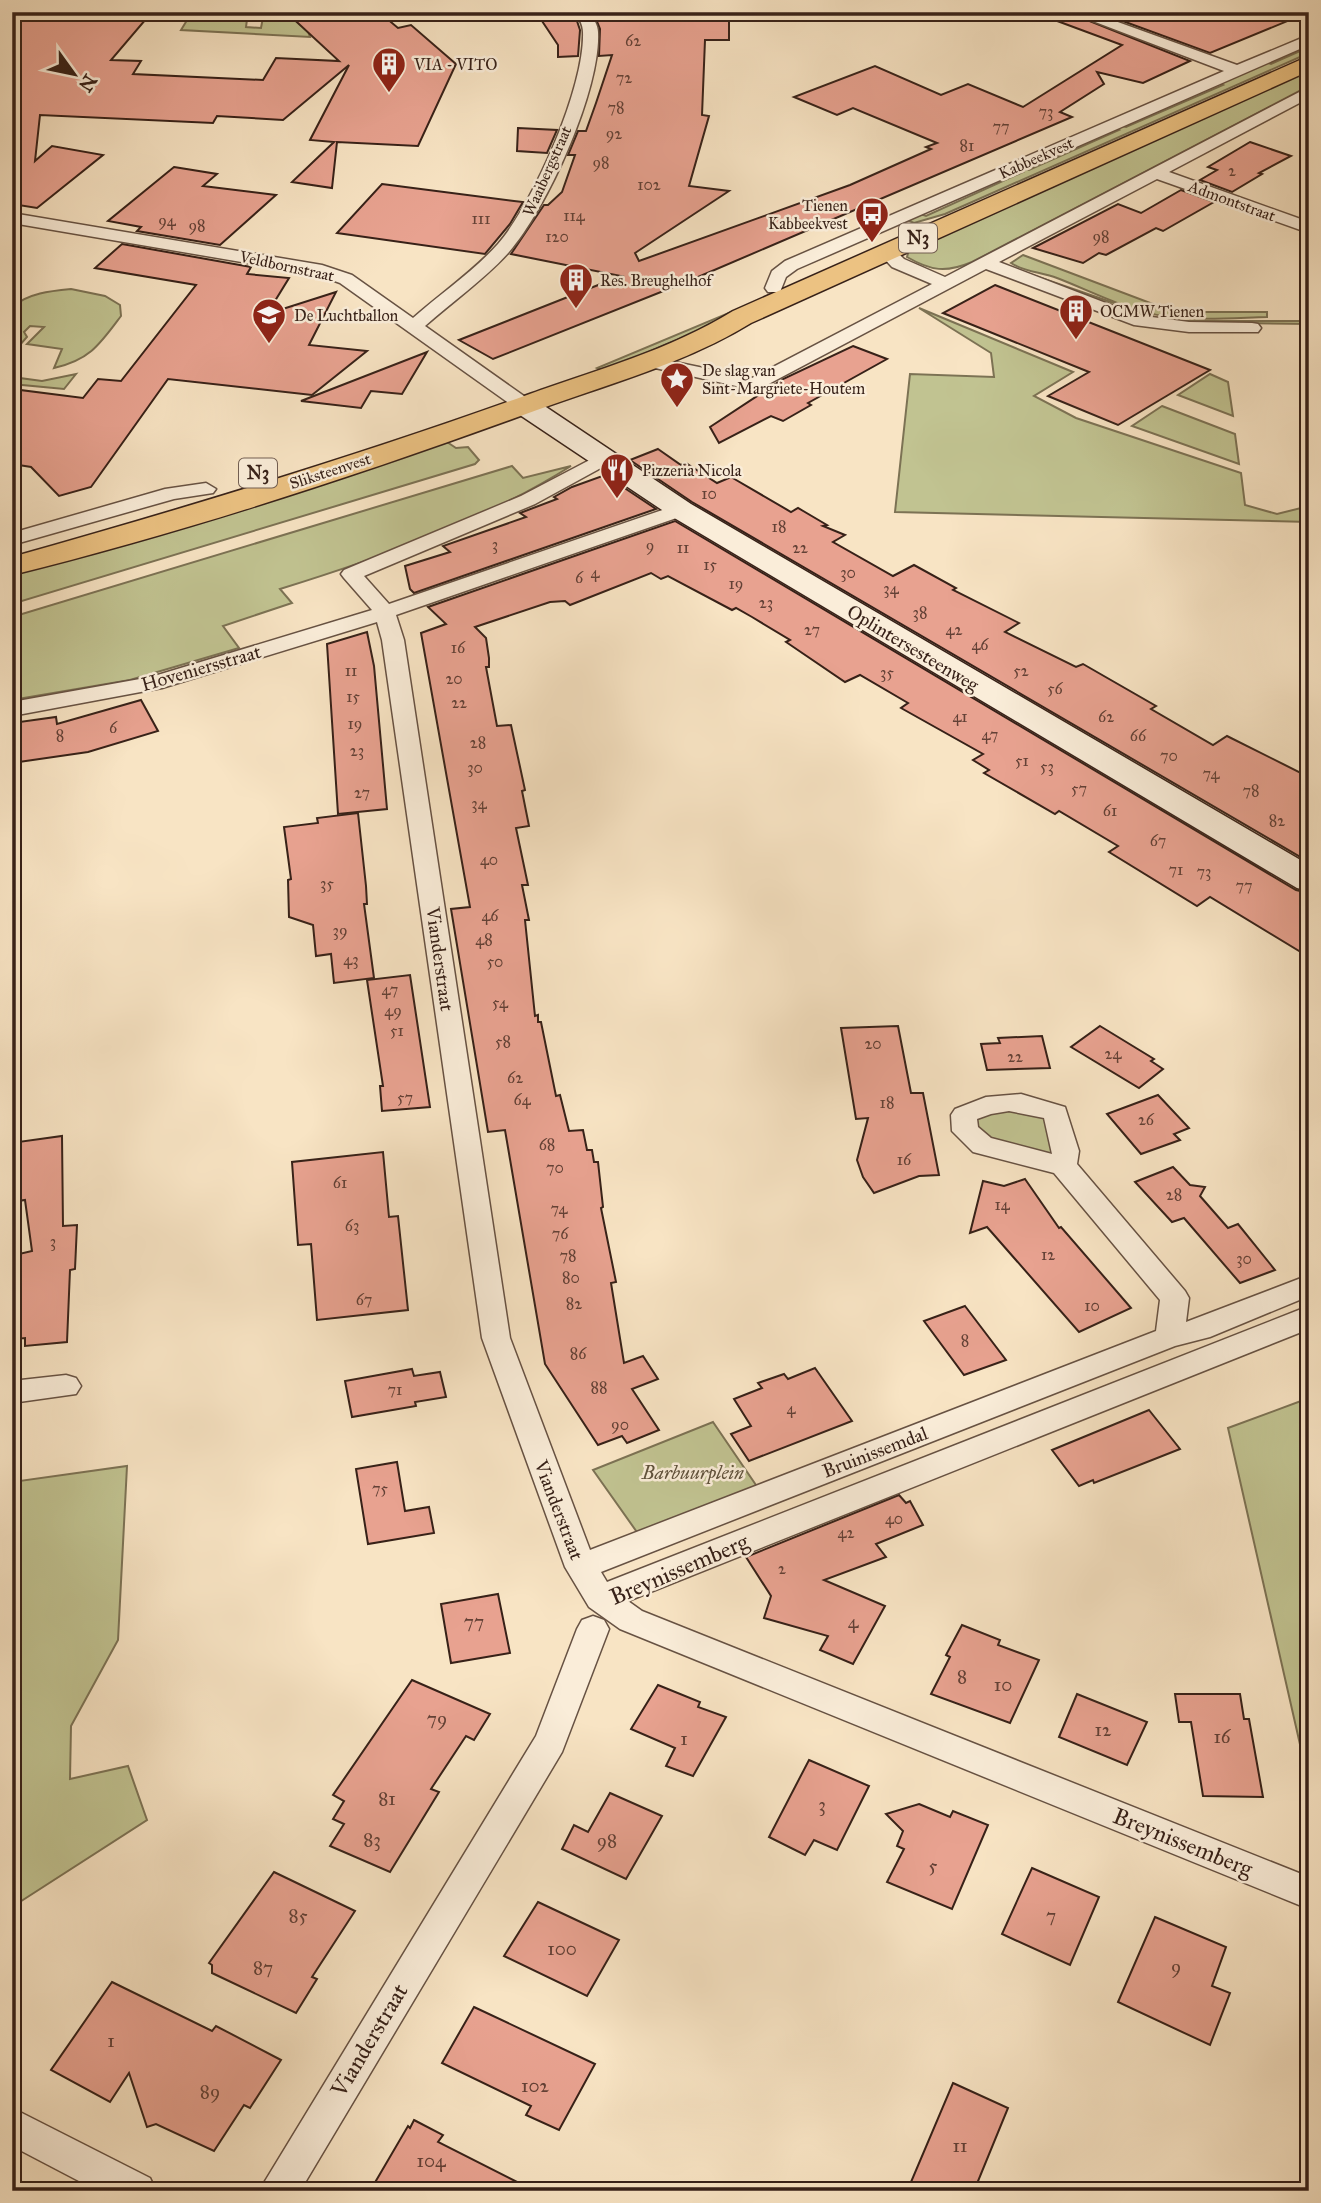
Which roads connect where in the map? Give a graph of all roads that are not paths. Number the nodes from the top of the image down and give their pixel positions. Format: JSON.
{"nodes":[{"id":1,"x":583,"y":12,"type":"edge"},
{"id":2,"x":1076,"y":12,"type":"edge"},
{"id":3,"x":1309,"y":39,"type":"edge"},
{"id":4,"x":1309,"y":56,"type":"edge"},
{"id":5,"x":1309,"y":63,"type":"edge"},
{"id":6,"x":1236,"y":70,"type":"junction"},
{"id":7,"x":1309,"y":92,"type":"edge"},
{"id":8,"x":1156,"y":173,"type":"junction"},
{"id":9,"x":12,"y":218,"type":"edge"},
{"id":10,"x":1309,"y":228,"type":"edge"},
{"id":11,"x":887,"y":252,"type":"junction"},
{"id":12,"x":984,"y":262,"type":"junction"},
{"id":13,"x":945,"y":282,"type":"junction"},
{"id":14,"x":774,"y":288,"type":"junction"},
{"id":15,"x":412,"y":328,"type":"junction"},
{"id":16,"x":1252,"y":328,"type":"dead end"},
{"id":17,"x":646,"y":361,"type":"junction"},
{"id":18,"x":515,"y":398,"type":"junction"},
{"id":19,"x":603,"y":458,"type":"junction"},
{"id":20,"x":206,"y":489,"type":"junction"},
{"id":21,"x":681,"y":510,"type":"junction"},
{"id":22,"x":12,"y":539,"type":"edge"},
{"id":23,"x":12,"y":556,"type":"edge"},
{"id":24,"x":12,"y":566,"type":"edge"},
{"id":25,"x":385,"y":612,"type":"junction"},
{"id":26,"x":12,"y":709,"type":"edge"},
{"id":27,"x":1309,"y":880,"type":"edge"},
{"id":28,"x":1063,"y":1166,"type":"dead end"},
{"id":29,"x":1309,"y":1285,"type":"edge"},
{"id":30,"x":1309,"y":1317,"type":"edge"},
{"id":31,"x":1169,"y":1337,"type":"junction"},
{"id":32,"x":66,"y":1386,"type":"dead end"},
{"id":33,"x":12,"y":1392,"type":"edge"},
{"id":34,"x":581,"y":1567,"type":"junction"},
{"id":35,"x":596,"y":1614,"type":"junction"},
{"id":36,"x":1309,"y":1893,"type":"edge"},
{"id":37,"x":12,"y":2126,"type":"edge"},
{"id":38,"x":137,"y":2191,"type":"edge"},
{"id":39,"x":278,"y":2191,"type":"edge"}],
"edges":[{"from":1,"to":15,"type":"street","name":"Waaibergstraat"},
{"from":2,"to":6,"type":"street"},
{"from":3,"to":6,"type":"street","name":"Kabbeekvest"},
{"from":4,"to":14,"type":"main road","name":"Kabbeekvest","number":"N3"},
{"from":5,"to":11,"type":"main road","name":"Kabbeekvest","number":"N3"},
{"from":6,"to":14,"type":"street","name":"Kabbeekvest"},
{"from":7,"to":8,"type":"street"},
{"from":8,"to":10,"type":"street","name":"Admontstraat"},
{"from":8,"to":12,"type":"street"},
{"from":9,"to":15,"type":"street","name":"Veldbornstraat"},
{"from":11,"to":13,"type":"street"},
{"from":11,"to":17,"type":"main road","name":"Kabbeekvest","number":"N3"},
{"from":12,"to":13,"type":"street"},
{"from":12,"to":16,"type":"street"},
{"from":13,"to":17,"type":"street"},
{"from":14,"to":18,"type":"main road","name":"Kabbeekvest","number":"N3"},
{"from":15,"to":18,"type":"street","name":"Veldbornstraat"},
{"from":17,"to":18,"type":"main road","name":"Kabbeekvest","number":"N3"},
{"from":18,"to":19,"type":"street","name":"Oplintersesteenweg"},
{"from":18,"to":20,"type":"main road","name":"Sliksteenvest","number":"N3"},
{"from":18,"to":24,"type":"main road","name":"Sliksteenvest","number":"N3"},
{"from":19,"to":21,"type":"street","name":"Oplintersesteenweg"},
{"from":19,"to":25,"type":"street"},
{"from":20,"to":22,"type":"street","name":"Sliksteenvest"},
{"from":20,"to":23,"type":"main road","name":"Sliksteenvest","number":"N3"},
{"from":21,"to":25,"type":"street"},
{"from":21,"to":27,"type":"street","name":"Oplintersesteenweg"},
{"from":25,"to":26,"type":"street","name":"Hoveniersstraat"},
{"from":25,"to":34,"type":"street","name":"Vianderstraat"},
{"from":28,"to":31,"type":"street"},
{"from":29,"to":31,"type":"street","name":"Bruinissemdal"},
{"from":30,"to":35,"type":"street","name":"Breynissemberg"},
{"from":31,"to":34,"type":"street","name":"Bruinissemdal"},
{"from":32,"to":33,"type":"street"},
{"from":34,"to":35,"type":"street","name":"Vianderstraat"},
{"from":35,"to":36,"type":"street","name":"Breynissemberg"},
{"from":35,"to":39,"type":"street","name":"Vianderstraat"},
{"from":37,"to":38,"type":"street"}]}
